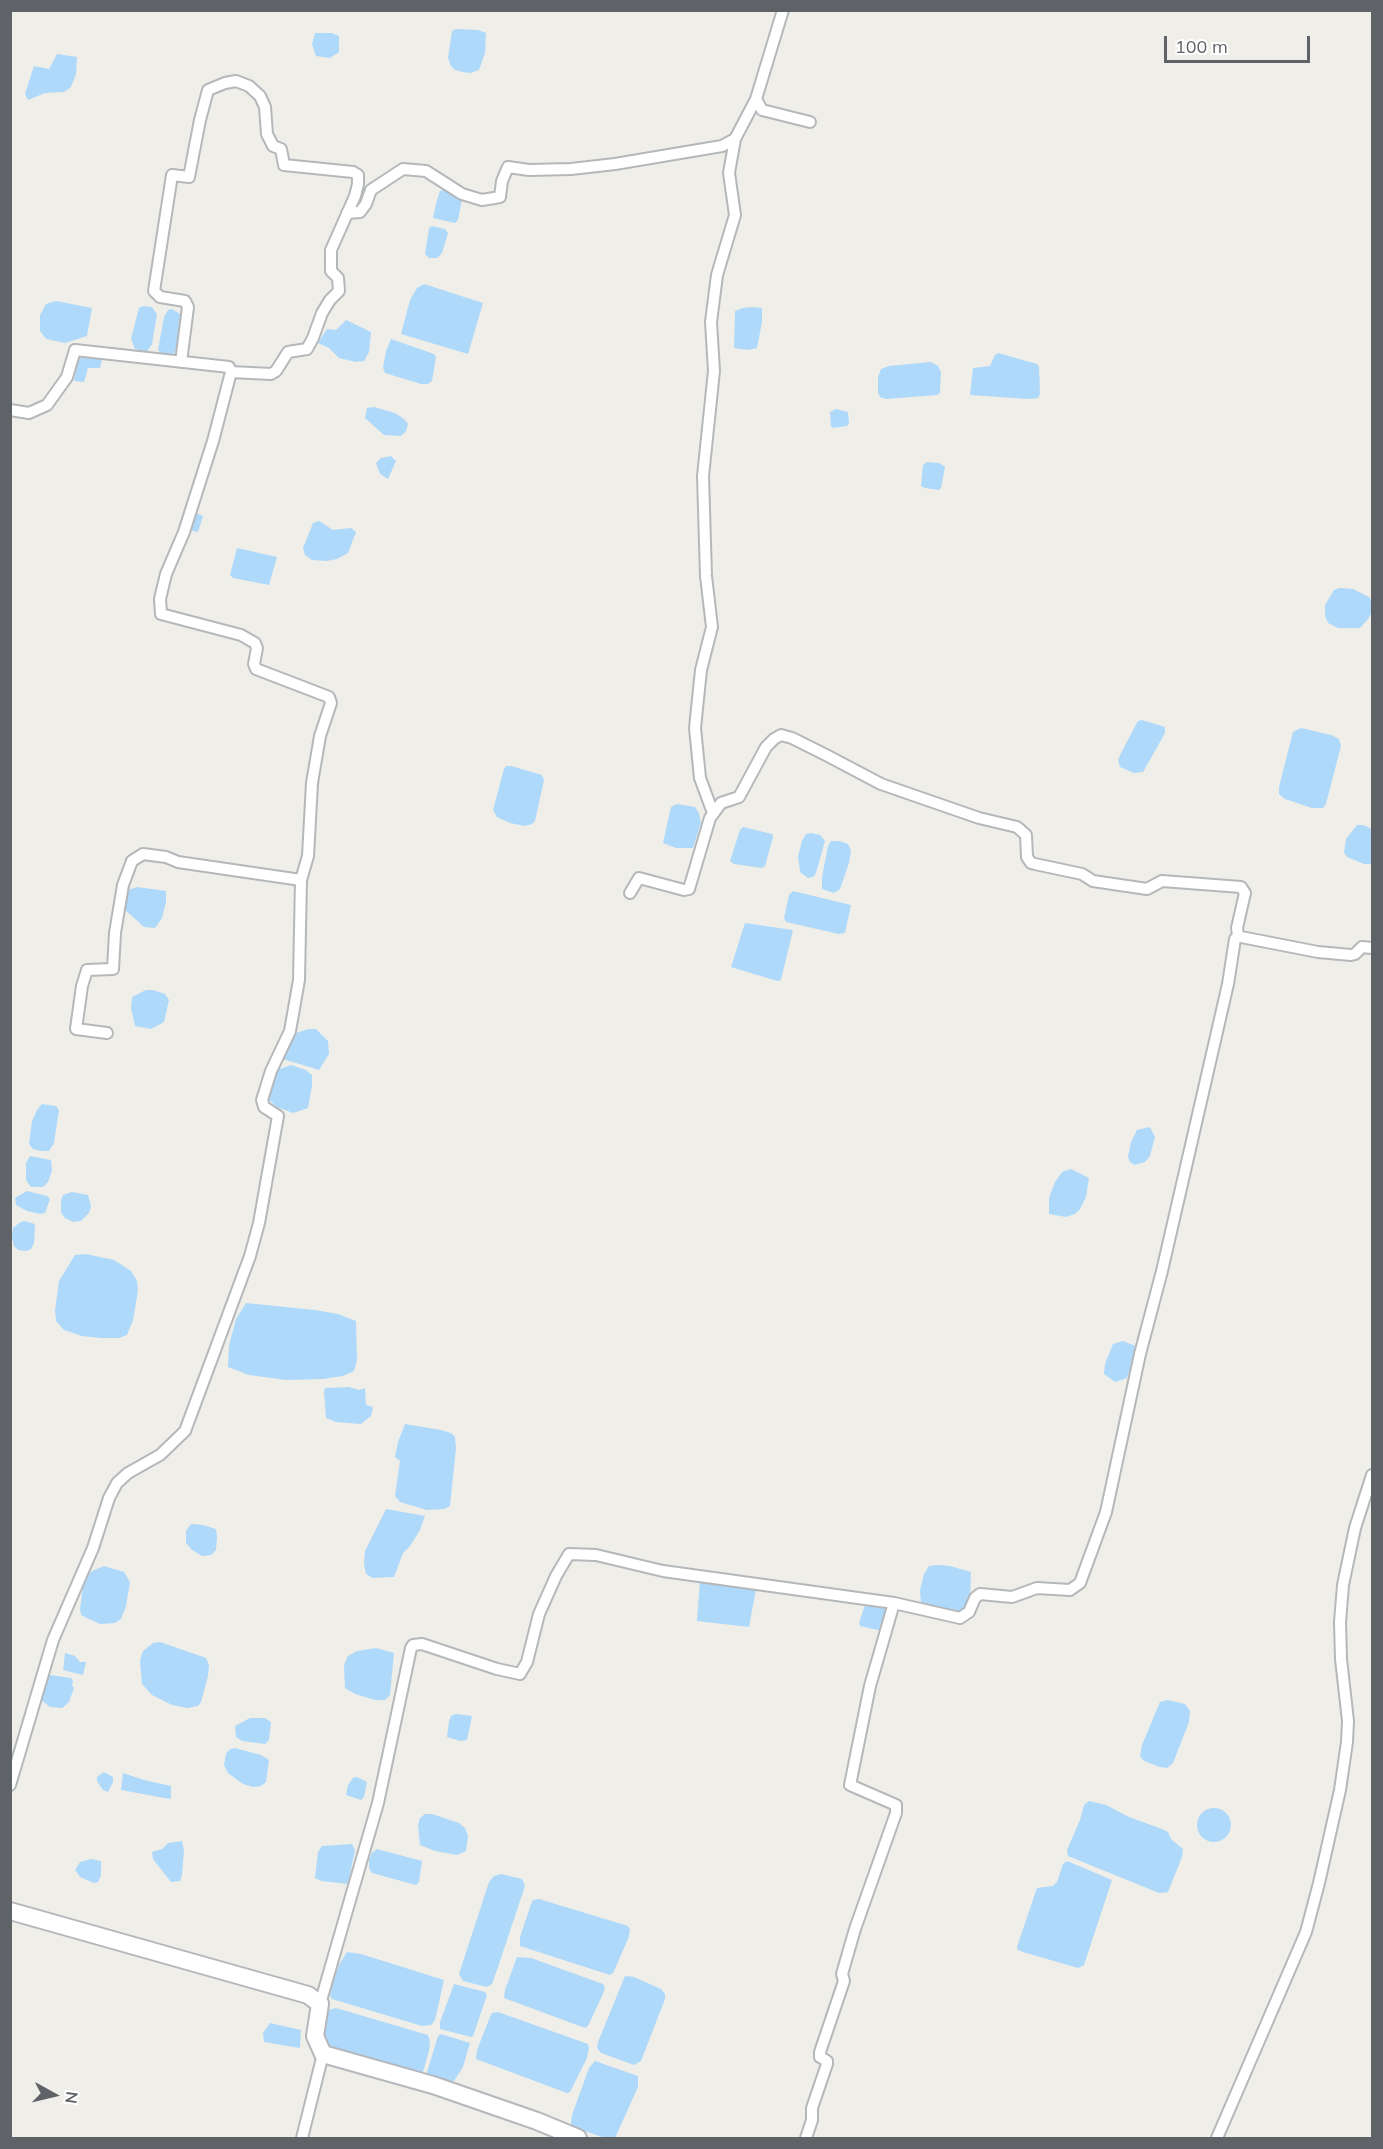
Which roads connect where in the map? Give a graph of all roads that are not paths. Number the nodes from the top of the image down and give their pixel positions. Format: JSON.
{"nodes":[{"id":1,"x":783,"y":10,"type":"edge"},
{"id":2,"x":756,"y":99,"type":"junction"},
{"id":3,"x":810,"y":122,"type":"dead end"},
{"id":4,"x":735,"y":139,"type":"junction"},
{"id":5,"x":347,"y":213,"type":"junction"},
{"id":6,"x":181,"y":362,"type":"junction"},
{"id":7,"x":231,"y":372,"type":"junction"},
{"id":8,"x":10,"y":410,"type":"edge"},
{"id":9,"x":713,"y":813,"type":"junction"},
{"id":10,"x":301,"y":880,"type":"junction"},
{"id":11,"x":630,"y":893,"type":"dead end"},
{"id":12,"x":1238,"y":936,"type":"junction"},
{"id":13,"x":1372,"y":948,"type":"edge"},
{"id":14,"x":107,"y":1033,"type":"dead end"},
{"id":15,"x":1372,"y":1475,"type":"edge"},
{"id":16,"x":894,"y":1603,"type":"junction"},
{"id":17,"x":10,"y":1785,"type":"edge"},
{"id":18,"x":10,"y":1911,"type":"edge"},
{"id":19,"x":320,"y":2004,"type":"junction"},
{"id":20,"x":323,"y":2054,"type":"junction"},
{"id":21,"x":302,"y":2139,"type":"edge"},
{"id":22,"x":578,"y":2139,"type":"edge"},
{"id":23,"x":806,"y":2139,"type":"edge"},
{"id":24,"x":1217,"y":2139,"type":"edge"}],
"edges":[{"from":1,"to":2,"type":"street"},
{"from":2,"to":3,"type":"street"},
{"from":2,"to":4,"type":"street"},
{"from":4,"to":5,"type":"street"},
{"from":4,"to":9,"type":"street"},
{"from":5,"to":6,"type":"street"},
{"from":5,"to":7,"type":"street"},
{"from":6,"to":7,"type":"street"},
{"from":6,"to":8,"type":"street"},
{"from":7,"to":10,"type":"street"},
{"from":9,"to":11,"type":"street"},
{"from":9,"to":12,"type":"street"},
{"from":10,"to":14,"type":"street"},
{"from":10,"to":17,"type":"street"},
{"from":12,"to":13,"type":"street"},
{"from":12,"to":16,"type":"street"},
{"from":15,"to":24,"type":"street"},
{"from":16,"to":19,"type":"street"},
{"from":16,"to":23,"type":"street"},
{"from":18,"to":19,"type":"main road"},
{"from":19,"to":20,"type":"main road"},
{"from":20,"to":21,"type":"street"},
{"from":20,"to":22,"type":"main road"}]}
